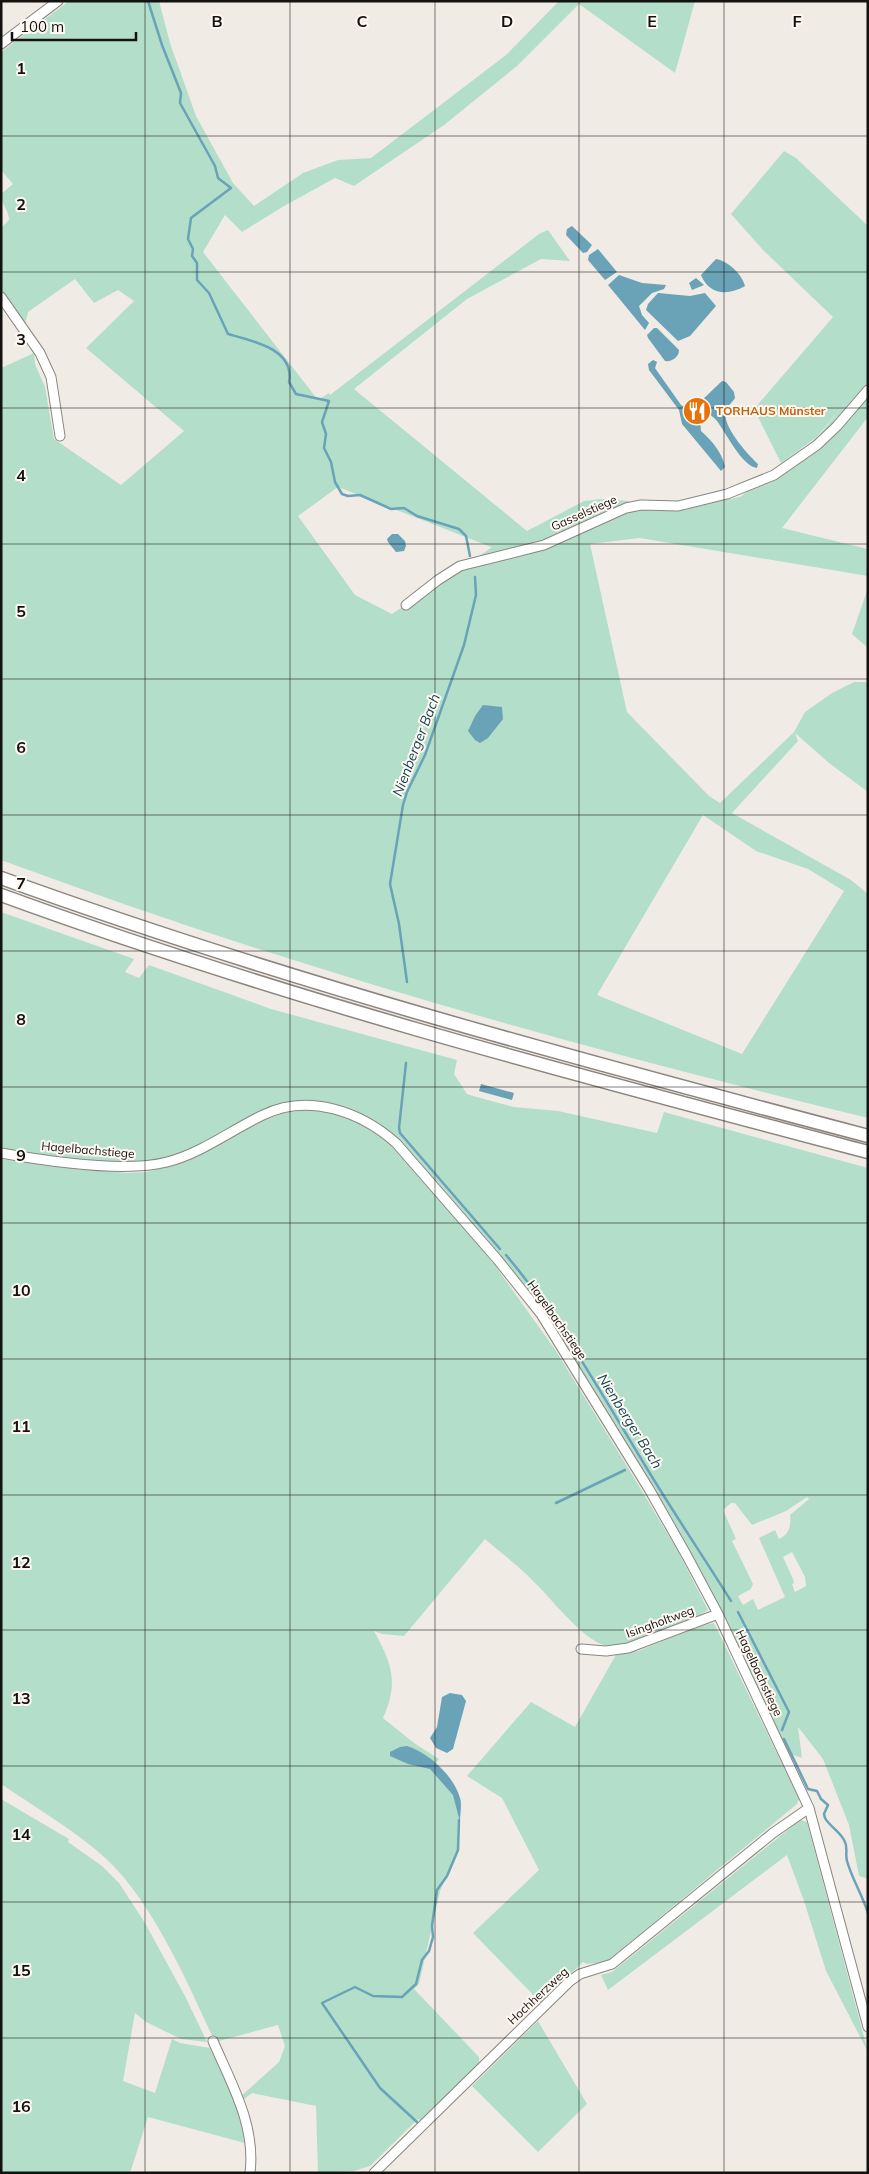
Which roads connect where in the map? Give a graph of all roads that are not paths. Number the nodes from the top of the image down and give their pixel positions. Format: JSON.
{"nodes":[{"id":1,"x":58,"y":1,"type":"edge"},
{"id":2,"x":1,"y":44,"type":"edge"},
{"id":3,"x":1,"y":297,"type":"edge"},
{"id":4,"x":868,"y":390,"type":"edge"},
{"id":5,"x":60,"y":436,"type":"dead end"},
{"id":6,"x":406,"y":604,"type":"dead end"},
{"id":7,"x":1,"y":878,"type":"edge"},
{"id":8,"x":1,"y":895,"type":"edge"},
{"id":9,"x":868,"y":1136,"type":"edge"},
{"id":10,"x":868,"y":1152,"type":"edge"},
{"id":11,"x":1,"y":1153,"type":"edge"},
{"id":12,"x":718,"y":1614,"type":"junction"},
{"id":13,"x":581,"y":1649,"type":"dead end"},
{"id":14,"x":808,"y":1808,"type":"junction"},
{"id":15,"x":868,"y":2028,"type":"edge"},
{"id":16,"x":213,"y":2041,"type":"dead end"},
{"id":17,"x":250,"y":2173,"type":"edge"},
{"id":18,"x":374,"y":2173,"type":"edge"}],
"edges":[{"from":1,"to":2,"type":"street"},
{"from":3,"to":5,"type":"street"},
{"from":4,"to":6,"type":"street","name":"Gasselstiege"},
{"from":7,"to":9,"type":"highway"},
{"from":8,"to":10,"type":"highway"},
{"from":11,"to":12,"type":"street","name":"Hagelbachstiege"},
{"from":12,"to":13,"type":"street","name":"Isingholtweg"},
{"from":12,"to":14,"type":"street","name":"Hagelbachstiege"},
{"from":14,"to":15,"type":"street","name":"Hagelbachstiege"},
{"from":14,"to":18,"type":"street","name":"Hochherzweg"},
{"from":16,"to":17,"type":"street"}]}
